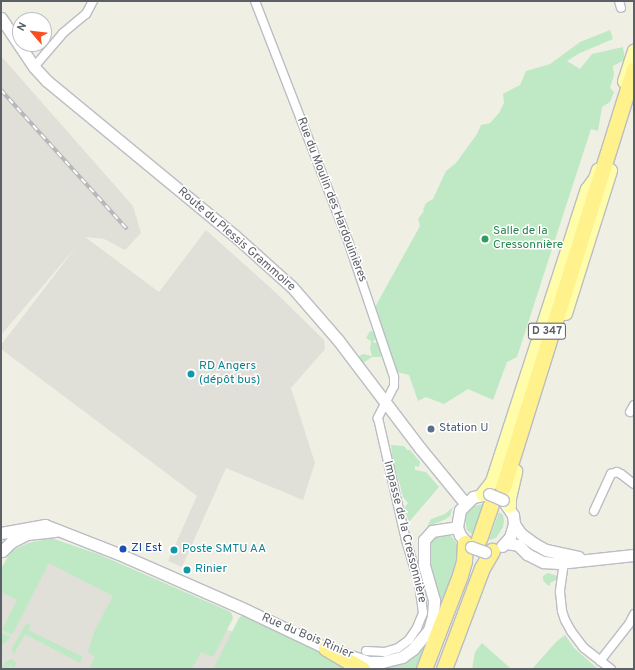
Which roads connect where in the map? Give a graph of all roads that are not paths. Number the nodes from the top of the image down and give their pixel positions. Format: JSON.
{"nodes":[{"id":1,"x":93,"y":1,"type":"edge"},
{"id":2,"x":255,"y":1,"type":"edge"},
{"id":3,"x":1,"y":18,"type":"edge"},
{"id":4,"x":634,"y":51,"type":"edge"},
{"id":5,"x":34,"y":67,"type":"junction"},
{"id":6,"x":634,"y":70,"type":"edge"},
{"id":7,"x":634,"y":85,"type":"edge"},
{"id":8,"x":595,"y":178,"type":"joint"},
{"id":9,"x":385,"y":400,"type":"junction"},
{"id":10,"x":634,"y":484,"type":"edge"},
{"id":11,"x":497,"y":497,"type":"junction"},
{"id":12,"x":465,"y":502,"type":"junction"},
{"id":13,"x":594,"y":510,"type":"dead end"},
{"id":14,"x":514,"y":524,"type":"junction"},
{"id":15,"x":457,"y":527,"type":"junction"},
{"id":16,"x":61,"y":530,"type":"junction"},
{"id":17,"x":1,"y":533,"type":"edge"},
{"id":18,"x":1,"y":543,"type":"edge"},
{"id":19,"x":506,"y":543,"type":"junction"},
{"id":20,"x":479,"y":548,"type":"junction"},
{"id":21,"x":1,"y":552,"type":"edge"},
{"id":22,"x":634,"y":555,"type":"edge"},
{"id":23,"x":597,"y":559,"type":"junction"},
{"id":24,"x":564,"y":562,"type":"junction"},
{"id":25,"x":634,"y":614,"type":"edge"},
{"id":26,"x":326,"y":648,"type":"junction"},
{"id":27,"x":366,"y":651,"type":"dead end"},
{"id":28,"x":600,"y":661,"type":"junction"},
{"id":29,"x":362,"y":669,"type":"edge"},
{"id":30,"x":424,"y":669,"type":"edge"},
{"id":31,"x":431,"y":669,"type":"edge"},
{"id":32,"x":436,"y":669,"type":"edge"},
{"id":33,"x":444,"y":669,"type":"edge"},
{"id":34,"x":611,"y":669,"type":"edge"}],
"edges":[{"from":1,"to":5,"type":"street"},
{"from":2,"to":9,"type":"street","name":"Rue du Moulin des Hardouinières"},
{"from":3,"to":5,"type":"street","name":"Route du Plessis Grammoire"},
{"from":4,"to":8,"type":"main road","number":"D 347"},
{"from":5,"to":9,"type":"street","name":"Route du Plessis Grammoire"},
{"from":6,"to":11,"type":"highway","number":"D 347"},
{"from":7,"to":11,"type":"main road"},
{"from":8,"to":11,"type":"highway","number":"D 347"},
{"from":9,"to":12,"type":"street","name":"Route du Plessis Grammoire"},
{"from":9,"to":27,"type":"street","name":"Impasse de la Cressonnière"},
{"from":10,"to":13,"type":"street"},
{"from":11,"to":12,"type":"street"},
{"from":11,"to":14,"type":"street"},
{"from":11,"to":20,"type":"highway","number":"D 347"},
{"from":12,"to":15,"type":"street"},
{"from":14,"to":19,"type":"street"},
{"from":14,"to":23,"type":"street"},
{"from":15,"to":20,"type":"street"},
{"from":15,"to":26,"type":"street","name":"Rue du Bois Rinier"},
{"from":16,"to":17,"type":"street","name":"Rue du Bois Rinier"},
{"from":16,"to":21,"type":"street"},
{"from":16,"to":26,"type":"street","name":"Rue du Bois Rinier"},
{"from":18,"to":21,"type":"street"},
{"from":19,"to":20,"type":"street"},
{"from":19,"to":24,"type":"street"},
{"from":20,"to":30,"type":"highway"},
{"from":20,"to":31,"type":"highway","number":"D 347"},
{"from":20,"to":32,"type":"highway","number":"D 347"},
{"from":20,"to":33,"type":"highway"},
{"from":22,"to":23,"type":"street"},
{"from":23,"to":24,"type":"street"},
{"from":24,"to":28,"type":"street"},
{"from":25,"to":28,"type":"street"},
{"from":26,"to":29,"type":"highway"},
{"from":28,"to":34,"type":"street"}]}
